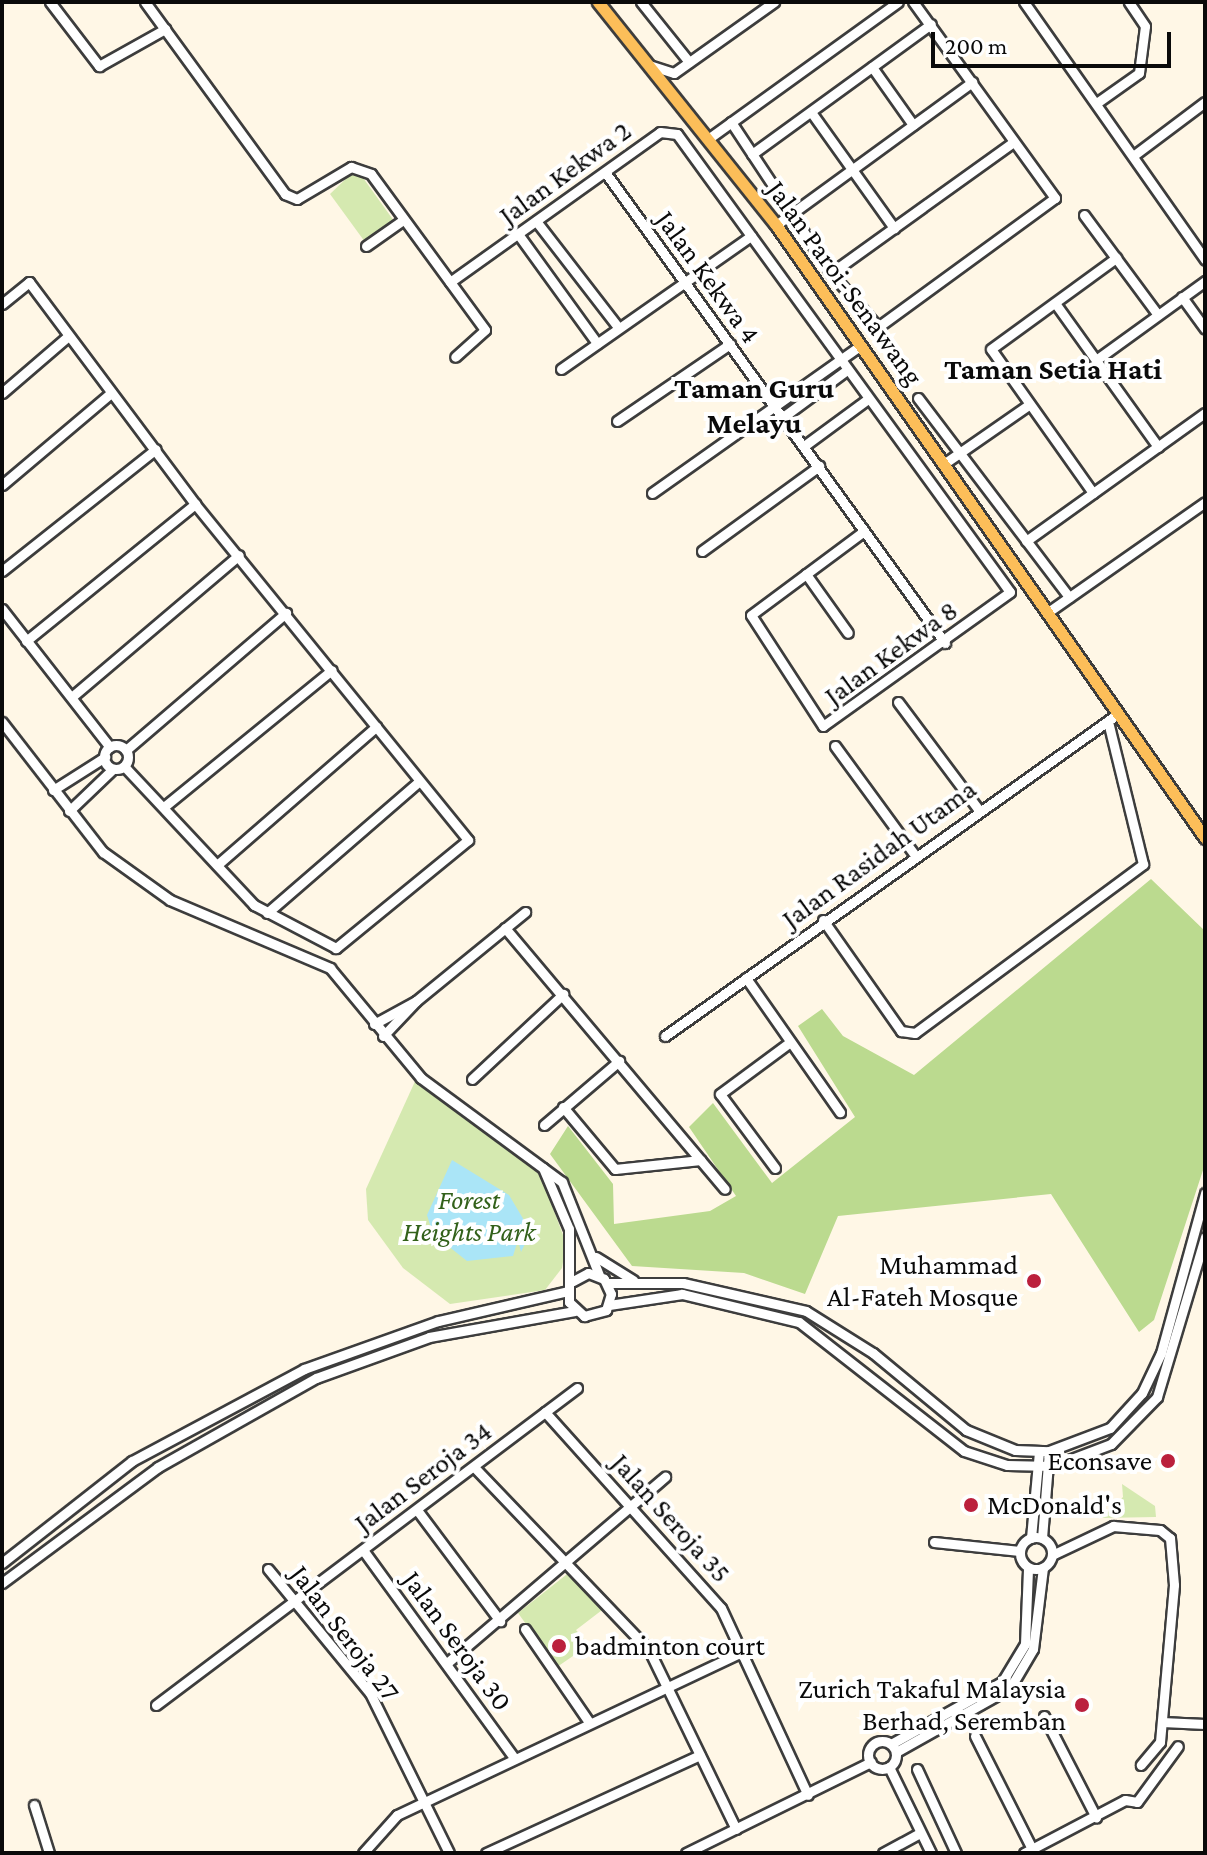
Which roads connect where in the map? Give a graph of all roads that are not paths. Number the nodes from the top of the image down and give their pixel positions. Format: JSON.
{"nodes":[{"id":1,"x":50,"y":2,"type":"edge"},
{"id":2,"x":145,"y":2,"type":"edge"},
{"id":3,"x":598,"y":2,"type":"edge"},
{"id":4,"x":641,"y":2,"type":"edge"},
{"id":5,"x":774,"y":2,"type":"edge"},
{"id":6,"x":898,"y":2,"type":"edge"},
{"id":7,"x":913,"y":2,"type":"edge"},
{"id":8,"x":1024,"y":2,"type":"edge"},
{"id":9,"x":1129,"y":2,"type":"edge"},
{"id":10,"x":931,"y":24,"type":"junction"},
{"id":11,"x":165,"y":29,"type":"junction"},
{"id":12,"x":689,"y":62,"type":"junction"},
{"id":13,"x":649,"y":65,"type":"junction"},
{"id":14,"x":872,"y":67,"type":"junction"},
{"id":15,"x":674,"y":73,"type":"junction"},
{"id":16,"x":972,"y":82,"type":"junction"},
{"id":17,"x":676,"y":98,"type":"junction"},
{"id":18,"x":1098,"y":102,"type":"junction"},
{"id":19,"x":1205,"y":102,"type":"edge"},
{"id":20,"x":811,"y":112,"type":"junction"},
{"id":21,"x":731,"y":122,"type":"junction"},
{"id":22,"x":913,"y":125,"type":"junction"},
{"id":23,"x":708,"y":139,"type":"junction"},
{"id":24,"x":1013,"y":142,"type":"junction"},
{"id":25,"x":752,"y":154,"type":"junction"},
{"id":26,"x":1133,"y":156,"type":"junction"},
{"id":27,"x":852,"y":169,"type":"junction"},
{"id":28,"x":605,"y":172,"type":"junction"},
{"id":29,"x":790,"y":214,"type":"junction"},
{"id":30,"x":1084,"y":215,"type":"dead end"},
{"id":31,"x":403,"y":220,"type":"junction"},
{"id":32,"x":536,"y":221,"type":"junction"},
{"id":33,"x":776,"y":225,"type":"junction"},
{"id":34,"x":894,"y":228,"type":"junction"},
{"id":35,"x":518,"y":234,"type":"junction"},
{"id":36,"x":751,"y":236,"type":"junction"},
{"id":37,"x":366,"y":246,"type":"dead end"},
{"id":38,"x":1116,"y":258,"type":"junction"},
{"id":39,"x":1205,"y":260,"type":"edge"},
{"id":40,"x":831,"y":273,"type":"junction"},
{"id":41,"x":684,"y":281,"type":"junction"},
{"id":42,"x":1205,"y":281,"type":"edge"},
{"id":43,"x":450,"y":282,"type":"junction"},
{"id":44,"x":1182,"y":297,"type":"junction"},
{"id":45,"x":1055,"y":303,"type":"junction"},
{"id":46,"x":2,"y":304,"type":"edge"},
{"id":47,"x":1158,"y":315,"type":"junction"},
{"id":48,"x":618,"y":327,"type":"junction"},
{"id":49,"x":1205,"y":329,"type":"edge"},
{"id":50,"x":66,"y":338,"type":"junction"},
{"id":51,"x":597,"y":343,"type":"junction"},
{"id":52,"x":730,"y":344,"type":"junction"},
{"id":53,"x":861,"y":345,"type":"junction"},
{"id":54,"x":455,"y":357,"type":"dead end"},
{"id":55,"x":840,"y":360,"type":"junction"},
{"id":56,"x":1096,"y":360,"type":"junction"},
{"id":57,"x":561,"y":369,"type":"dead end"},
{"id":58,"x":847,"y":370,"type":"junction"},
{"id":59,"x":2,"y":393,"type":"edge"},
{"id":60,"x":111,"y":393,"type":"junction"},
{"id":61,"x":918,"y":398,"type":"dead end"},
{"id":62,"x":868,"y":399,"type":"junction"},
{"id":63,"x":1030,"y":404,"type":"junction"},
{"id":64,"x":775,"y":407,"type":"junction"},
{"id":65,"x":1205,"y":413,"type":"edge"},
{"id":66,"x":783,"y":417,"type":"junction"},
{"id":67,"x":617,"y":421,"type":"dead end"},
{"id":68,"x":804,"y":446,"type":"junction"},
{"id":69,"x":1158,"y":447,"type":"junction"},
{"id":70,"x":156,"y":449,"type":"junction"},
{"id":71,"x":960,"y":453,"type":"junction"},
{"id":72,"x":945,"y":463,"type":"junction"},
{"id":73,"x":819,"y":466,"type":"junction"},
{"id":74,"x":2,"y":485,"type":"edge"},
{"id":75,"x":652,"y":493,"type":"dead end"},
{"id":76,"x":1093,"y":493,"type":"junction"},
{"id":77,"x":1205,"y":502,"type":"edge"},
{"id":78,"x":195,"y":504,"type":"junction"},
{"id":79,"x":864,"y":531,"type":"junction"},
{"id":80,"x":1026,"y":541,"type":"junction"},
{"id":81,"x":702,"y":551,"type":"dead end"},
{"id":82,"x":239,"y":555,"type":"junction"},
{"id":83,"x":2,"y":571,"type":"edge"},
{"id":84,"x":806,"y":574,"type":"junction"},
{"id":85,"x":1010,"y":592,"type":"joint"},
{"id":86,"x":1069,"y":597,"type":"junction"},
{"id":87,"x":2,"y":609,"type":"edge"},
{"id":88,"x":1051,"y":610,"type":"junction"},
{"id":89,"x":286,"y":613,"type":"junction"},
{"id":90,"x":848,"y":633,"type":"dead end"},
{"id":91,"x":26,"y":641,"type":"junction"},
{"id":92,"x":945,"y":643,"type":"junction"},
{"id":93,"x":332,"y":670,"type":"junction"},
{"id":94,"x":74,"y":695,"type":"junction"},
{"id":95,"x":898,"y":702,"type":"dead end"},
{"id":96,"x":1121,"y":712,"type":"junction"},
{"id":97,"x":1108,"y":721,"type":"junction"},
{"id":98,"x":2,"y":722,"type":"edge"},
{"id":99,"x":376,"y":727,"type":"junction"},
{"id":100,"x":835,"y":746,"type":"dead end"},
{"id":101,"x":110,"y":747,"type":"junction"},
{"id":102,"x":126,"y":750,"type":"junction"},
{"id":103,"x":105,"y":757,"type":"junction"},
{"id":104,"x":124,"y":766,"type":"junction"},
{"id":105,"x":113,"y":769,"type":"junction"},
{"id":106,"x":418,"y":782,"type":"junction"},
{"id":107,"x":53,"y":790,"type":"junction"},
{"id":108,"x":165,"y":806,"type":"junction"},
{"id":109,"x":978,"y":809,"type":"junction"},
{"id":110,"x":69,"y":811,"type":"junction"},
{"id":111,"x":1205,"y":838,"type":"edge"},
{"id":112,"x":914,"y":854,"type":"junction"},
{"id":113,"x":217,"y":865,"type":"junction"},
{"id":114,"x":525,"y":912,"type":"dead end"},
{"id":115,"x":267,"y":913,"type":"junction"},
{"id":116,"x":823,"y":920,"type":"junction"},
{"id":117,"x":505,"y":928,"type":"junction"},
{"id":118,"x":746,"y":978,"type":"junction"},
{"id":119,"x":563,"y":994,"type":"junction"},
{"id":120,"x":416,"y":1001,"type":"junction"},
{"id":121,"x":374,"y":1024,"type":"junction"},
{"id":122,"x":383,"y":1036,"type":"junction"},
{"id":123,"x":665,"y":1036,"type":"dead end"},
{"id":124,"x":789,"y":1043,"type":"junction"},
{"id":125,"x":619,"y":1061,"type":"junction"},
{"id":126,"x":472,"y":1079,"type":"dead end"},
{"id":127,"x":563,"y":1107,"type":"junction"},
{"id":128,"x":840,"y":1112,"type":"dead end"},
{"id":129,"x":544,"y":1125,"type":"dead end"},
{"id":130,"x":701,"y":1160,"type":"junction"},
{"id":131,"x":542,"y":1165,"type":"junction"},
{"id":132,"x":775,"y":1168,"type":"dead end"},
{"id":133,"x":725,"y":1189,"type":"dead end"},
{"id":134,"x":1205,"y":1193,"type":"edge"},
{"id":135,"x":1205,"y":1237,"type":"edge"},
{"id":136,"x":594,"y":1254,"type":"junction"},
{"id":137,"x":599,"y":1275,"type":"junction"},
{"id":138,"x":573,"y":1281,"type":"junction"},
{"id":139,"x":608,"y":1283,"type":"junction"},
{"id":140,"x":649,"y":1284,"type":"junction"},
{"id":141,"x":568,"y":1291,"type":"junction"},
{"id":142,"x":609,"y":1305,"type":"junction"},
{"id":143,"x":575,"y":1311,"type":"junction"},
{"id":144,"x":577,"y":1388,"type":"dead end"},
{"id":145,"x":545,"y":1412,"type":"junction"},
{"id":146,"x":1044,"y":1451,"type":"junction"},
{"id":147,"x":1043,"y":1466,"type":"junction"},
{"id":148,"x":474,"y":1467,"type":"junction"},
{"id":149,"x":665,"y":1477,"type":"dead end"},
{"id":150,"x":630,"y":1506,"type":"junction"},
{"id":151,"x":417,"y":1510,"type":"junction"},
{"id":152,"x":1037,"y":1538,"type":"junction"},
{"id":153,"x":28,"y":1540,"type":"junction"},
{"id":154,"x":934,"y":1542,"type":"dead end"},
{"id":155,"x":363,"y":1550,"type":"junction"},
{"id":156,"x":2,"y":1551,"type":"edge"},
{"id":157,"x":1020,"y":1551,"type":"junction"},
{"id":158,"x":1052,"y":1555,"type":"junction"},
{"id":159,"x":2,"y":1563,"type":"edge"},
{"id":160,"x":568,"y":1566,"type":"junction"},
{"id":161,"x":1028,"y":1568,"type":"junction"},
{"id":162,"x":1043,"y":1568,"type":"junction"},
{"id":163,"x":268,"y":1569,"type":"dead end"},
{"id":164,"x":2,"y":1583,"type":"edge"},
{"id":165,"x":294,"y":1601,"type":"junction"},
{"id":166,"x":500,"y":1621,"type":"junction"},
{"id":167,"x":525,"y":1629,"type":"dead end"},
{"id":168,"x":739,"y":1653,"type":"junction"},
{"id":169,"x":447,"y":1663,"type":"junction"},
{"id":170,"x":670,"y":1686,"type":"junction"},
{"id":171,"x":156,"y":1705,"type":"dead end"},
{"id":172,"x":1044,"y":1716,"type":"dead end"},
{"id":173,"x":589,"y":1722,"type":"junction"},
{"id":174,"x":1162,"y":1722,"type":"junction"},
{"id":175,"x":1205,"y":1724,"type":"edge"},
{"id":176,"x":975,"y":1736,"type":"dead end"},
{"id":177,"x":1178,"y":1746,"type":"dead end"},
{"id":178,"x":893,"y":1748,"type":"junction"},
{"id":179,"x":700,"y":1755,"type":"junction"},
{"id":180,"x":515,"y":1759,"type":"junction"},
{"id":181,"x":871,"y":1762,"type":"junction"},
{"id":182,"x":1141,"y":1765,"type":"dead end"},
{"id":183,"x":889,"y":1767,"type":"junction"},
{"id":184,"x":917,"y":1769,"type":"dead end"},
{"id":185,"x":808,"y":1795,"type":"junction"},
{"id":186,"x":423,"y":1803,"type":"junction"},
{"id":187,"x":34,"y":1805,"type":"dead end"},
{"id":188,"x":1096,"y":1817,"type":"junction"},
{"id":189,"x":736,"y":1829,"type":"junction"},
{"id":190,"x":920,"y":1833,"type":"junction"},
{"id":191,"x":1028,"y":1851,"type":"edge"},
{"id":192,"x":49,"y":1853,"type":"edge"},
{"id":193,"x":363,"y":1853,"type":"edge"},
{"id":194,"x":449,"y":1853,"type":"edge"},
{"id":195,"x":486,"y":1853,"type":"edge"},
{"id":196,"x":686,"y":1853,"type":"edge"},
{"id":197,"x":883,"y":1853,"type":"edge"},
{"id":198,"x":931,"y":1853,"type":"edge"},
{"id":199,"x":956,"y":1853,"type":"edge"}],
"edges":[{"from":1,"to":11,"type":"street"},
{"from":2,"to":11,"type":"street"},
{"from":3,"to":13,"type":"main road","name":"Jalan Paroi-Senawang"},
{"from":4,"to":12,"type":"street"},
{"from":5,"to":12,"type":"street"},
{"from":6,"to":21,"type":"street"},
{"from":7,"to":10,"type":"street"},
{"from":8,"to":18,"type":"street"},
{"from":9,"to":18,"type":"street"},
{"from":10,"to":14,"type":"street"},
{"from":10,"to":16,"type":"street"},
{"from":11,"to":31,"type":"street"},
{"from":12,"to":15,"type":"street"},
{"from":13,"to":15,"type":"street"},
{"from":13,"to":17,"type":"main road","name":"Jalan Paroi-Senawang"},
{"from":14,"to":20,"type":"street"},
{"from":14,"to":22,"type":"street"},
{"from":15,"to":17,"type":"street"},
{"from":16,"to":22,"type":"street"},
{"from":16,"to":24,"type":"street"},
{"from":17,"to":23,"type":"main road","name":"Jalan Paroi-Senawang"},
{"from":18,"to":26,"type":"street"},
{"from":19,"to":26,"type":"street"},
{"from":20,"to":25,"type":"street"},
{"from":20,"to":27,"type":"street"},
{"from":21,"to":23,"type":"street"},
{"from":21,"to":25,"type":"street"},
{"from":22,"to":27,"type":"street"},
{"from":23,"to":33,"type":"main road","name":"Jalan Paroi-Senawang"},
{"from":24,"to":34,"type":"street"},
{"from":24,"to":40,"type":"street"},
{"from":25,"to":29,"type":"street"},
{"from":26,"to":39,"type":"street"},
{"from":27,"to":29,"type":"street"},
{"from":27,"to":34,"type":"street"},
{"from":28,"to":32,"type":"street","name":"Jalan Kekwa 2"},
{"from":28,"to":36,"type":"street","name":"Jalan Kekwa 2"},
{"from":28,"to":41,"type":"street","name":"Jalan Kekwa 4"},
{"from":29,"to":33,"type":"street"},
{"from":29,"to":40,"type":"street"},
{"from":30,"to":38,"type":"street"},
{"from":31,"to":37,"type":"street"},
{"from":31,"to":43,"type":"street"},
{"from":32,"to":35,"type":"street","name":"Jalan Kekwa 2"},
{"from":32,"to":48,"type":"street"},
{"from":33,"to":53,"type":"main road","name":"Jalan Paroi-Senawang"},
{"from":34,"to":40,"type":"street"},
{"from":35,"to":43,"type":"street","name":"Jalan Kekwa 2"},
{"from":35,"to":51,"type":"street"},
{"from":36,"to":41,"type":"street"},
{"from":36,"to":55,"type":"street","name":"Jalan Kekwa 2"},
{"from":38,"to":45,"type":"street"},
{"from":38,"to":47,"type":"street"},
{"from":41,"to":48,"type":"street"},
{"from":41,"to":52,"type":"street","name":"Jalan Kekwa 4"},
{"from":42,"to":44,"type":"street"},
{"from":43,"to":54,"type":"street"},
{"from":44,"to":47,"type":"street"},
{"from":44,"to":49,"type":"street"},
{"from":45,"to":56,"type":"street"},
{"from":45,"to":63,"type":"street"},
{"from":46,"to":50,"type":"street"},
{"from":47,"to":56,"type":"street"},
{"from":48,"to":51,"type":"street"},
{"from":50,"to":59,"type":"street"},
{"from":50,"to":60,"type":"street"},
{"from":51,"to":57,"type":"street"},
{"from":52,"to":64,"type":"street","name":"Jalan Kekwa 4"},
{"from":52,"to":67,"type":"street"},
{"from":53,"to":55,"type":"street"},
{"from":53,"to":72,"type":"main road","name":"Jalan Paroi-Senawang"},
{"from":55,"to":58,"type":"street","name":"Jalan Kekwa 2"},
{"from":55,"to":64,"type":"street"},
{"from":56,"to":69,"type":"street"},
{"from":58,"to":62,"type":"street","name":"Jalan Kekwa 2"},
{"from":58,"to":66,"type":"street"},
{"from":60,"to":70,"type":"street"},
{"from":60,"to":74,"type":"street"},
{"from":61,"to":71,"type":"street"},
{"from":62,"to":68,"type":"street"},
{"from":62,"to":85,"type":"street","name":"Jalan Kekwa 2"},
{"from":63,"to":71,"type":"street"},
{"from":63,"to":76,"type":"street"},
{"from":64,"to":66,"type":"street","name":"Jalan Kekwa 4"},
{"from":64,"to":75,"type":"street"},
{"from":65,"to":69,"type":"street"},
{"from":66,"to":68,"type":"street","name":"Jalan Kekwa 4"},
{"from":68,"to":73,"type":"street","name":"Jalan Kekwa 4"},
{"from":69,"to":76,"type":"street"},
{"from":70,"to":78,"type":"street"},
{"from":70,"to":83,"type":"street"},
{"from":71,"to":72,"type":"street"},
{"from":71,"to":80,"type":"street"},
{"from":72,"to":88,"type":"main road","name":"Jalan Paroi-Senawang"},
{"from":73,"to":79,"type":"street","name":"Jalan Kekwa 4"},
{"from":73,"to":81,"type":"street"},
{"from":76,"to":80,"type":"street"},
{"from":77,"to":86,"type":"street"},
{"from":78,"to":82,"type":"street"},
{"from":78,"to":91,"type":"street"},
{"from":79,"to":84,"type":"street","name":"Jalan Kekwa 8"},
{"from":79,"to":92,"type":"street","name":"Jalan Kekwa 4"},
{"from":80,"to":86,"type":"street"},
{"from":82,"to":89,"type":"street"},
{"from":82,"to":94,"type":"street"},
{"from":84,"to":90,"type":"street"},
{"from":84,"to":92,"type":"street","name":"Jalan Kekwa 8"},
{"from":85,"to":92,"type":"street","name":"Jalan Kekwa 8"},
{"from":86,"to":88,"type":"street"},
{"from":87,"to":91,"type":"street"},
{"from":88,"to":96,"type":"main road","name":"Jalan Paroi-Senawang"},
{"from":89,"to":93,"type":"street"},
{"from":89,"to":102,"type":"street"},
{"from":91,"to":94,"type":"street"},
{"from":93,"to":99,"type":"street"},
{"from":93,"to":108,"type":"street"},
{"from":94,"to":101,"type":"street"},
{"from":95,"to":109,"type":"street"},
{"from":96,"to":97,"type":"street","name":"Jalan Rasidah Utama"},
{"from":96,"to":111,"type":"main road","name":"Jalan Paroi-Senawang"},
{"from":97,"to":109,"type":"street","name":"Jalan Rasidah Utama"},
{"from":97,"to":116,"type":"street"},
{"from":98,"to":107,"type":"street"},
{"from":99,"to":106,"type":"street"},
{"from":99,"to":113,"type":"street"},
{"from":100,"to":112,"type":"street"},
{"from":101,"to":102,"type":"street"},
{"from":101,"to":103,"type":"street"},
{"from":102,"to":104,"type":"street"},
{"from":103,"to":105,"type":"street"},
{"from":103,"to":107,"type":"street"},
{"from":104,"to":105,"type":"street"},
{"from":104,"to":108,"type":"street"},
{"from":105,"to":110,"type":"street"},
{"from":106,"to":115,"type":"street"},
{"from":106,"to":115,"type":"street"},
{"from":107,"to":110,"type":"street"},
{"from":108,"to":113,"type":"street"},
{"from":109,"to":112,"type":"street","name":"Jalan Rasidah Utama"},
{"from":110,"to":121,"type":"street"},
{"from":112,"to":116,"type":"street","name":"Jalan Rasidah Utama"},
{"from":113,"to":115,"type":"street"},
{"from":114,"to":117,"type":"street"},
{"from":116,"to":118,"type":"street","name":"Jalan Rasidah Utama"},
{"from":117,"to":119,"type":"street"},
{"from":117,"to":120,"type":"street"},
{"from":118,"to":123,"type":"street","name":"Jalan Rasidah Utama"},
{"from":118,"to":124,"type":"street"},
{"from":119,"to":125,"type":"street"},
{"from":119,"to":126,"type":"street"},
{"from":120,"to":121,"type":"street"},
{"from":120,"to":122,"type":"street"},
{"from":121,"to":122,"type":"street"},
{"from":122,"to":131,"type":"street"},
{"from":124,"to":128,"type":"street"},
{"from":124,"to":132,"type":"street"},
{"from":125,"to":127,"type":"street"},
{"from":125,"to":130,"type":"street"},
{"from":127,"to":129,"type":"street"},
{"from":127,"to":130,"type":"street"},
{"from":130,"to":133,"type":"street"},
{"from":131,"to":136,"type":"street"},
{"from":131,"to":138,"type":"street"},
{"from":134,"to":146,"type":"street"},
{"from":135,"to":147,"type":"street"},
{"from":136,"to":137,"type":"street"},
{"from":136,"to":140,"type":"street"},
{"from":137,"to":138,"type":"street"},
{"from":137,"to":139,"type":"street"},
{"from":138,"to":141,"type":"street"},
{"from":139,"to":140,"type":"street"},
{"from":139,"to":142,"type":"street"},
{"from":140,"to":146,"type":"street"},
{"from":141,"to":143,"type":"street"},
{"from":141,"to":153,"type":"street"},
{"from":142,"to":143,"type":"street"},
{"from":142,"to":147,"type":"street"},
{"from":143,"to":164,"type":"street"},
{"from":144,"to":145,"type":"street","name":"Jalan Seroja 34"},
{"from":145,"to":148,"type":"street","name":"Jalan Seroja 34"},
{"from":145,"to":150,"type":"street","name":"Jalan Seroja 35"},
{"from":146,"to":147,"type":"street"},
{"from":147,"to":152,"type":"street"},
{"from":148,"to":151,"type":"street","name":"Jalan Seroja 34"},
{"from":148,"to":160,"type":"street"},
{"from":149,"to":150,"type":"street"},
{"from":150,"to":160,"type":"street"},
{"from":150,"to":168,"type":"street","name":"Jalan Seroja 35"},
{"from":151,"to":155,"type":"street","name":"Jalan Seroja 34"},
{"from":151,"to":166,"type":"street"},
{"from":152,"to":157,"type":"street"},
{"from":152,"to":158,"type":"street"},
{"from":153,"to":156,"type":"street"},
{"from":153,"to":159,"type":"street"},
{"from":154,"to":157,"type":"street"},
{"from":155,"to":165,"type":"street","name":"Jalan Seroja 34"},
{"from":155,"to":169,"type":"street","name":"Jalan Seroja 30"},
{"from":157,"to":161,"type":"street"},
{"from":158,"to":162,"type":"street"},
{"from":158,"to":174,"type":"street"},
{"from":160,"to":166,"type":"street"},
{"from":160,"to":170,"type":"street"},
{"from":161,"to":162,"type":"street"},
{"from":161,"to":178,"type":"street"},
{"from":162,"to":178,"type":"street"},
{"from":163,"to":165,"type":"street","name":"Jalan Seroja 27"},
{"from":165,"to":171,"type":"street","name":"Jalan Seroja 34"},
{"from":165,"to":186,"type":"street","name":"Jalan Seroja 27"},
{"from":166,"to":169,"type":"street"},
{"from":167,"to":173,"type":"street"},
{"from":168,"to":170,"type":"street"},
{"from":168,"to":185,"type":"street","name":"Jalan Seroja 35"},
{"from":169,"to":180,"type":"street","name":"Jalan Seroja 30"},
{"from":170,"to":173,"type":"street"},
{"from":170,"to":179,"type":"street"},
{"from":172,"to":188,"type":"street"},
{"from":173,"to":180,"type":"street"},
{"from":174,"to":175,"type":"street"},
{"from":174,"to":182,"type":"street"},
{"from":176,"to":191,"type":"street"},
{"from":177,"to":188,"type":"street"},
{"from":178,"to":181,"type":"street"},
{"from":178,"to":183,"type":"street"},
{"from":179,"to":189,"type":"street"},
{"from":179,"to":195,"type":"street"},
{"from":180,"to":186,"type":"street"},
{"from":181,"to":183,"type":"street"},
{"from":181,"to":185,"type":"street"},
{"from":183,"to":190,"type":"street"},
{"from":184,"to":199,"type":"street"},
{"from":185,"to":189,"type":"street"},
{"from":186,"to":193,"type":"street"},
{"from":186,"to":194,"type":"street","name":"Jalan Seroja 27"},
{"from":187,"to":192,"type":"street"},
{"from":188,"to":191,"type":"street"},
{"from":189,"to":196,"type":"street"},
{"from":190,"to":197,"type":"street"},
{"from":190,"to":198,"type":"street"}]}
